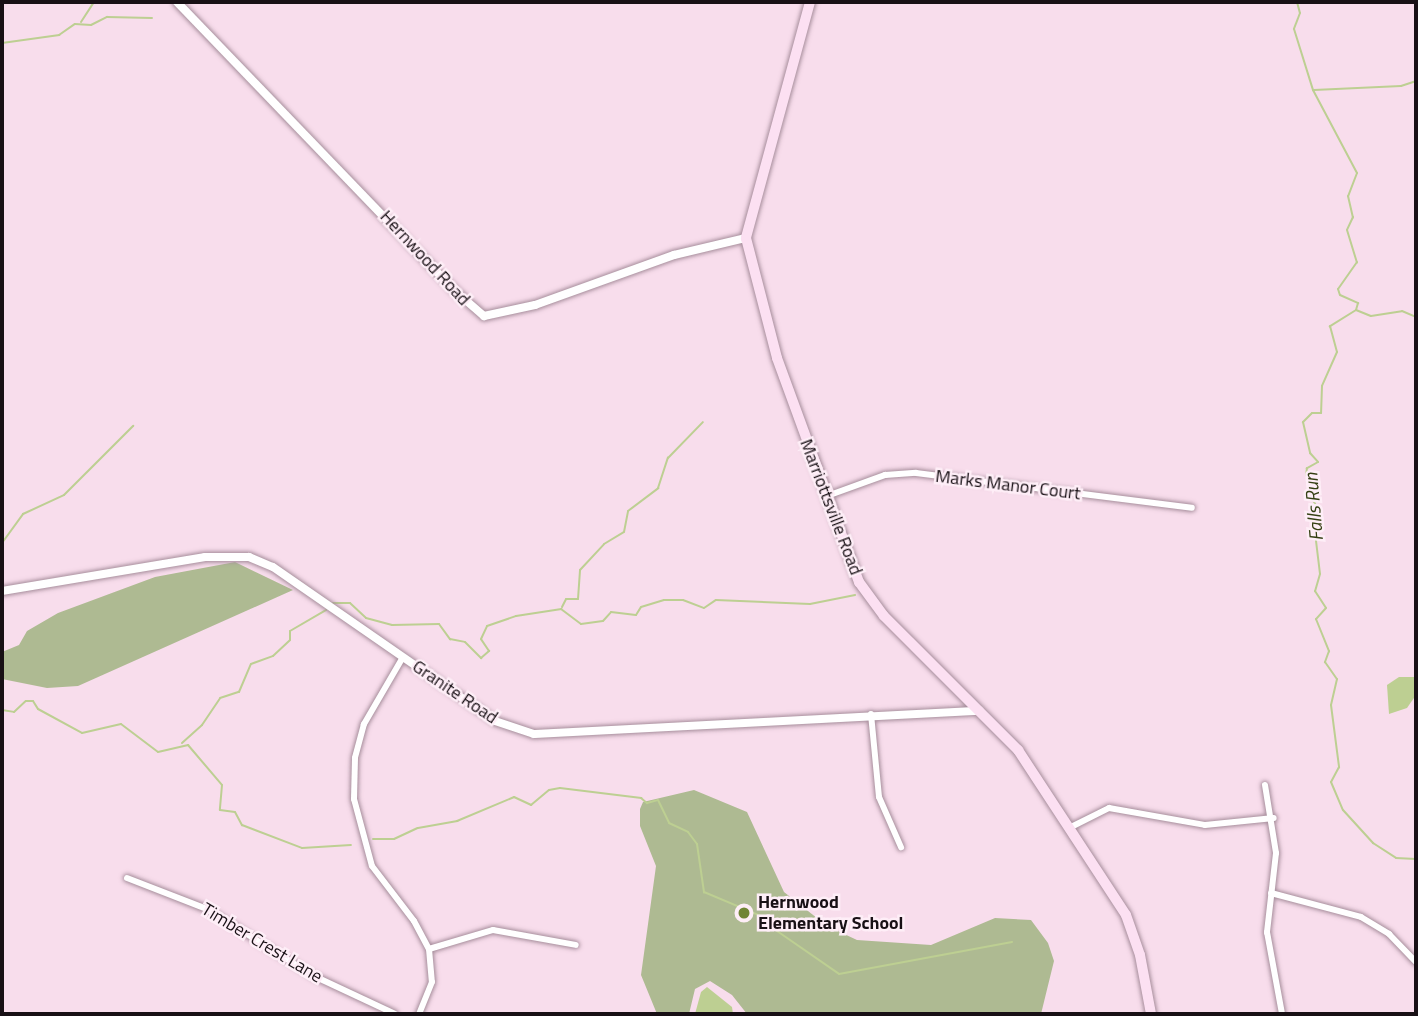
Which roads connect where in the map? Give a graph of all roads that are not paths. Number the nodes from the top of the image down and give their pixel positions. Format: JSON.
{"nodes":[{"id":1,"x":177,"y":2,"type":"edge"},
{"id":2,"x":810,"y":2,"type":"edge"},
{"id":3,"x":746,"y":239,"type":"junction"},
{"id":4,"x":827,"y":496,"type":"junction"},
{"id":5,"x":1192,"y":508,"type":"dead end"},
{"id":6,"x":2,"y":591,"type":"edge"},
{"id":7,"x":404,"y":657,"type":"junction"},
{"id":8,"x":982,"y":711,"type":"junction"},
{"id":9,"x":871,"y":714,"type":"junction"},
{"id":10,"x":1265,"y":785,"type":"dead end"},
{"id":11,"x":1274,"y":818,"type":"junction"},
{"id":12,"x":1069,"y":828,"type":"junction"},
{"id":13,"x":901,"y":847,"type":"dead end"},
{"id":14,"x":127,"y":878,"type":"dead end"},
{"id":15,"x":1271,"y":893,"type":"junction"},
{"id":16,"x":576,"y":945,"type":"dead end"},
{"id":17,"x":429,"y":949,"type":"junction"},
{"id":18,"x":1416,"y":962,"type":"edge"},
{"id":19,"x":395,"y":1014,"type":"edge"},
{"id":20,"x":419,"y":1014,"type":"edge"},
{"id":21,"x":1151,"y":1014,"type":"edge"},
{"id":22,"x":1282,"y":1014,"type":"edge"}],
"edges":[{"from":1,"to":3,"type":"street","name":"Hernwood Road"},
{"from":2,"to":3,"type":"main road","name":"Marriottsville Road"},
{"from":3,"to":4,"type":"main road","name":"Marriottsville Road"},
{"from":4,"to":5,"type":"street","name":"Marks Manor Court"},
{"from":4,"to":8,"type":"main road","name":"Marriottsville Road"},
{"from":6,"to":7,"type":"street","name":"Granite Road"},
{"from":7,"to":9,"type":"street","name":"Granite Road"},
{"from":7,"to":17,"type":"street"},
{"from":8,"to":9,"type":"street","name":"Granite Road"},
{"from":8,"to":12,"type":"main road","name":"Marriottsville Road"},
{"from":9,"to":13,"type":"street"},
{"from":10,"to":11,"type":"street"},
{"from":11,"to":12,"type":"street"},
{"from":11,"to":15,"type":"street"},
{"from":12,"to":21,"type":"main road","name":"Marriottsville Road"},
{"from":14,"to":19,"type":"street","name":"Timber Crest Lane"},
{"from":15,"to":18,"type":"street"},
{"from":15,"to":22,"type":"street"},
{"from":16,"to":17,"type":"street"},
{"from":17,"to":20,"type":"street"}]}
